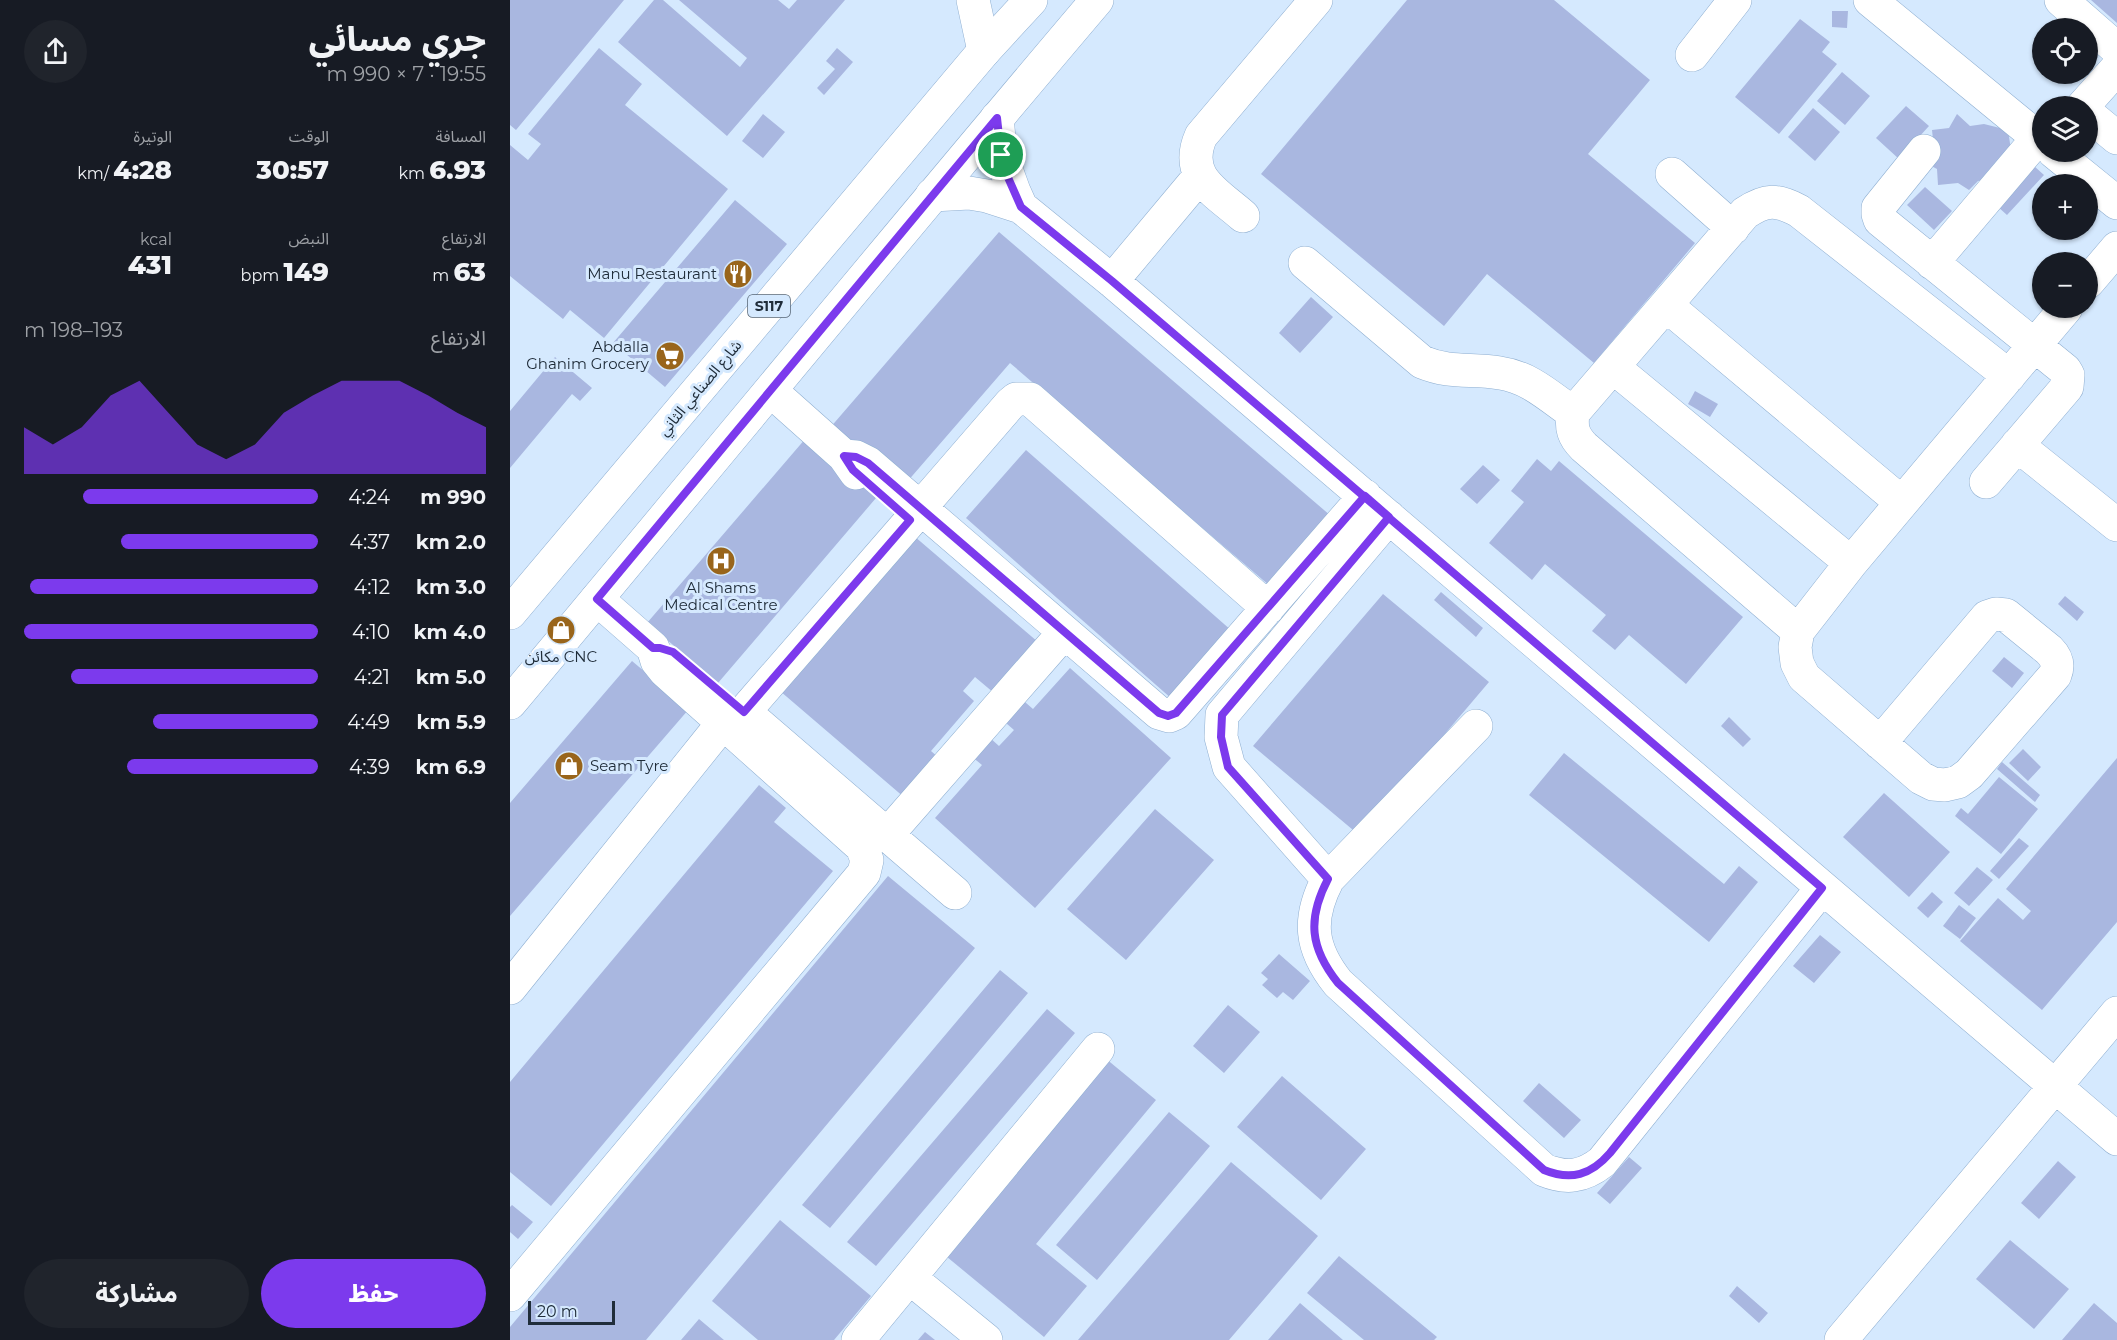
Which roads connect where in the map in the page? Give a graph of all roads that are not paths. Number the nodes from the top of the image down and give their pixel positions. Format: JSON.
{"nodes":[{"id":1,"x":973,"y":0,"type":"edge"},
{"id":2,"x":1030,"y":0,"type":"edge"},
{"id":3,"x":1097,"y":0,"type":"edge"},
{"id":4,"x":1317,"y":0,"type":"edge"},
{"id":5,"x":1735,"y":0,"type":"edge"},
{"id":6,"x":1870,"y":0,"type":"edge"},
{"id":7,"x":2061,"y":0,"type":"edge"},
{"id":8,"x":2117,"y":49,"type":"edge"},
{"id":9,"x":984,"y":51,"type":"junction"},
{"id":10,"x":1692,"y":55,"type":"dead end"},
{"id":11,"x":2117,"y":68,"type":"edge"},
{"id":12,"x":2092,"y":96,"type":"edge"},
{"id":13,"x":997,"y":118,"type":"junction"},
{"id":14,"x":2098,"y":122,"type":"edge"},
{"id":15,"x":2032,"y":133,"type":"edge"},
{"id":16,"x":2117,"y":138,"type":"edge"},
{"id":17,"x":1924,"y":151,"type":"dead end"},
{"id":18,"x":2032,"y":158,"type":"edge"},
{"id":19,"x":2067,"y":162,"type":"edge"},
{"id":20,"x":1672,"y":174,"type":"dead end"},
{"id":21,"x":1199,"y":177,"type":"junction"},
{"id":22,"x":932,"y":195,"type":"junction"},
{"id":23,"x":2117,"y":203,"type":"edge"},
{"id":24,"x":1021,"y":207,"type":"junction"},
{"id":25,"x":1243,"y":216,"type":"dead end"},
{"id":26,"x":1733,"y":228,"type":"junction"},
{"id":27,"x":2116,"y":251,"type":"edge"},
{"id":28,"x":1305,"y":263,"type":"dead end"},
{"id":29,"x":1932,"y":263,"type":"junction"},
{"id":30,"x":2098,"y":271,"type":"edge"},
{"id":31,"x":1112,"y":281,"type":"junction"},
{"id":32,"x":1666,"y":304,"type":"junction"},
{"id":33,"x":2057,"y":318,"type":"edge"},
{"id":34,"x":2034,"y":345,"type":"junction"},
{"id":35,"x":1613,"y":367,"type":"junction"},
{"id":36,"x":2008,"y":376,"type":"junction"},
{"id":37,"x":771,"y":391,"type":"junction"},
{"id":38,"x":1573,"y":413,"type":"junction"},
{"id":39,"x":2017,"y":445,"type":"junction"},
{"id":40,"x":1986,"y":482,"type":"dead end"},
{"id":41,"x":1901,"y":502,"type":"junction"},
{"id":42,"x":1377,"y":507,"type":"junction"},
{"id":43,"x":915,"y":514,"type":"junction"},
{"id":44,"x":2117,"y":525,"type":"edge"},
{"id":45,"x":1851,"y":563,"type":"junction"},
{"id":46,"x":597,"y":599,"type":"junction"},
{"id":47,"x":513,"y":604,"type":"edge"},
{"id":48,"x":1268,"y":608,"type":"junction"},
{"id":49,"x":1798,"y":631,"type":"junction"},
{"id":50,"x":1054,"y":644,"type":"junction"},
{"id":51,"x":510,"y":703,"type":"edge"},
{"id":52,"x":733,"y":718,"type":"junction"},
{"id":53,"x":1476,"y":726,"type":"dead end"},
{"id":54,"x":1150,"y":727,"type":"dead end"},
{"id":55,"x":1880,"y":743,"type":"junction"},
{"id":56,"x":887,"y":836,"type":"junction"},
{"id":57,"x":1328,"y":879,"type":"junction"},
{"id":58,"x":1822,"y":888,"type":"junction"},
{"id":59,"x":955,"y":893,"type":"dead end"},
{"id":60,"x":510,"y":988,"type":"edge"},
{"id":61,"x":2117,"y":1013,"type":"edge"},
{"id":62,"x":1098,"y":1049,"type":"dead end"},
{"id":63,"x":2055,"y":1086,"type":"junction"},
{"id":64,"x":2117,"y":1139,"type":"edge"},
{"id":65,"x":910,"y":1278,"type":"junction"},
{"id":66,"x":510,"y":1295,"type":"edge"},
{"id":67,"x":858,"y":1340,"type":"edge"},
{"id":68,"x":986,"y":1340,"type":"edge"},
{"id":69,"x":1841,"y":1340,"type":"edge"}],
"edges":[{"from":1,"to":9,"type":"street"},
{"from":2,"to":9,"type":"street","name":"شارع الصناعي الثاني","number":"S117"},
{"from":3,"to":13,"type":"street"},
{"from":4,"to":21,"type":"street"},
{"from":5,"to":10,"type":"street"},
{"from":6,"to":15,"type":"street"},
{"from":7,"to":8,"type":"street"},
{"from":9,"to":47,"type":"street","name":"شارع الصناعي الثاني","number":"S117"},
{"from":11,"to":12,"type":"street"},
{"from":13,"to":22,"type":"street"},
{"from":13,"to":24,"type":"street"},
{"from":14,"to":16,"type":"street"},
{"from":17,"to":29,"type":"street"},
{"from":18,"to":29,"type":"street"},
{"from":19,"to":23,"type":"street"},
{"from":20,"to":26,"type":"street"},
{"from":21,"to":25,"type":"street"},
{"from":21,"to":31,"type":"street"},
{"from":22,"to":24,"type":"street"},
{"from":22,"to":37,"type":"street"},
{"from":24,"to":31,"type":"street"},
{"from":26,"to":32,"type":"street"},
{"from":26,"to":36,"type":"street"},
{"from":27,"to":30,"type":"street"},
{"from":28,"to":38,"type":"street"},
{"from":29,"to":34,"type":"street"},
{"from":31,"to":42,"type":"street"},
{"from":32,"to":35,"type":"street"},
{"from":32,"to":41,"type":"street"},
{"from":33,"to":34,"type":"street"},
{"from":34,"to":36,"type":"street"},
{"from":34,"to":39,"type":"street"},
{"from":35,"to":38,"type":"street"},
{"from":35,"to":45,"type":"street"},
{"from":36,"to":41,"type":"street"},
{"from":37,"to":43,"type":"street"},
{"from":37,"to":46,"type":"street"},
{"from":38,"to":49,"type":"street"},
{"from":39,"to":40,"type":"street"},
{"from":39,"to":44,"type":"street"},
{"from":41,"to":45,"type":"street"},
{"from":42,"to":48,"type":"street"},
{"from":42,"to":57,"type":"street"},
{"from":42,"to":58,"type":"street"},
{"from":43,"to":48,"type":"street"},
{"from":43,"to":48,"type":"street"},
{"from":43,"to":50,"type":"street"},
{"from":43,"to":52,"type":"street"},
{"from":45,"to":49,"type":"street"},
{"from":46,"to":51,"type":"street"},
{"from":46,"to":52,"type":"street"},
{"from":49,"to":55,"type":"street"},
{"from":50,"to":54,"type":"street"},
{"from":50,"to":56,"type":"street"},
{"from":52,"to":56,"type":"street"},
{"from":52,"to":60,"type":"street"},
{"from":52,"to":66,"type":"street"},
{"from":53,"to":57,"type":"street"},
{"from":55,"to":55,"type":"street"},
{"from":56,"to":59,"type":"street"},
{"from":57,"to":58,"type":"street"},
{"from":58,"to":63,"type":"street"},
{"from":61,"to":63,"type":"street"},
{"from":62,"to":65,"type":"street"},
{"from":63,"to":64,"type":"street"},
{"from":63,"to":69,"type":"street"},
{"from":65,"to":67,"type":"street"},
{"from":65,"to":68,"type":"street"}]}
